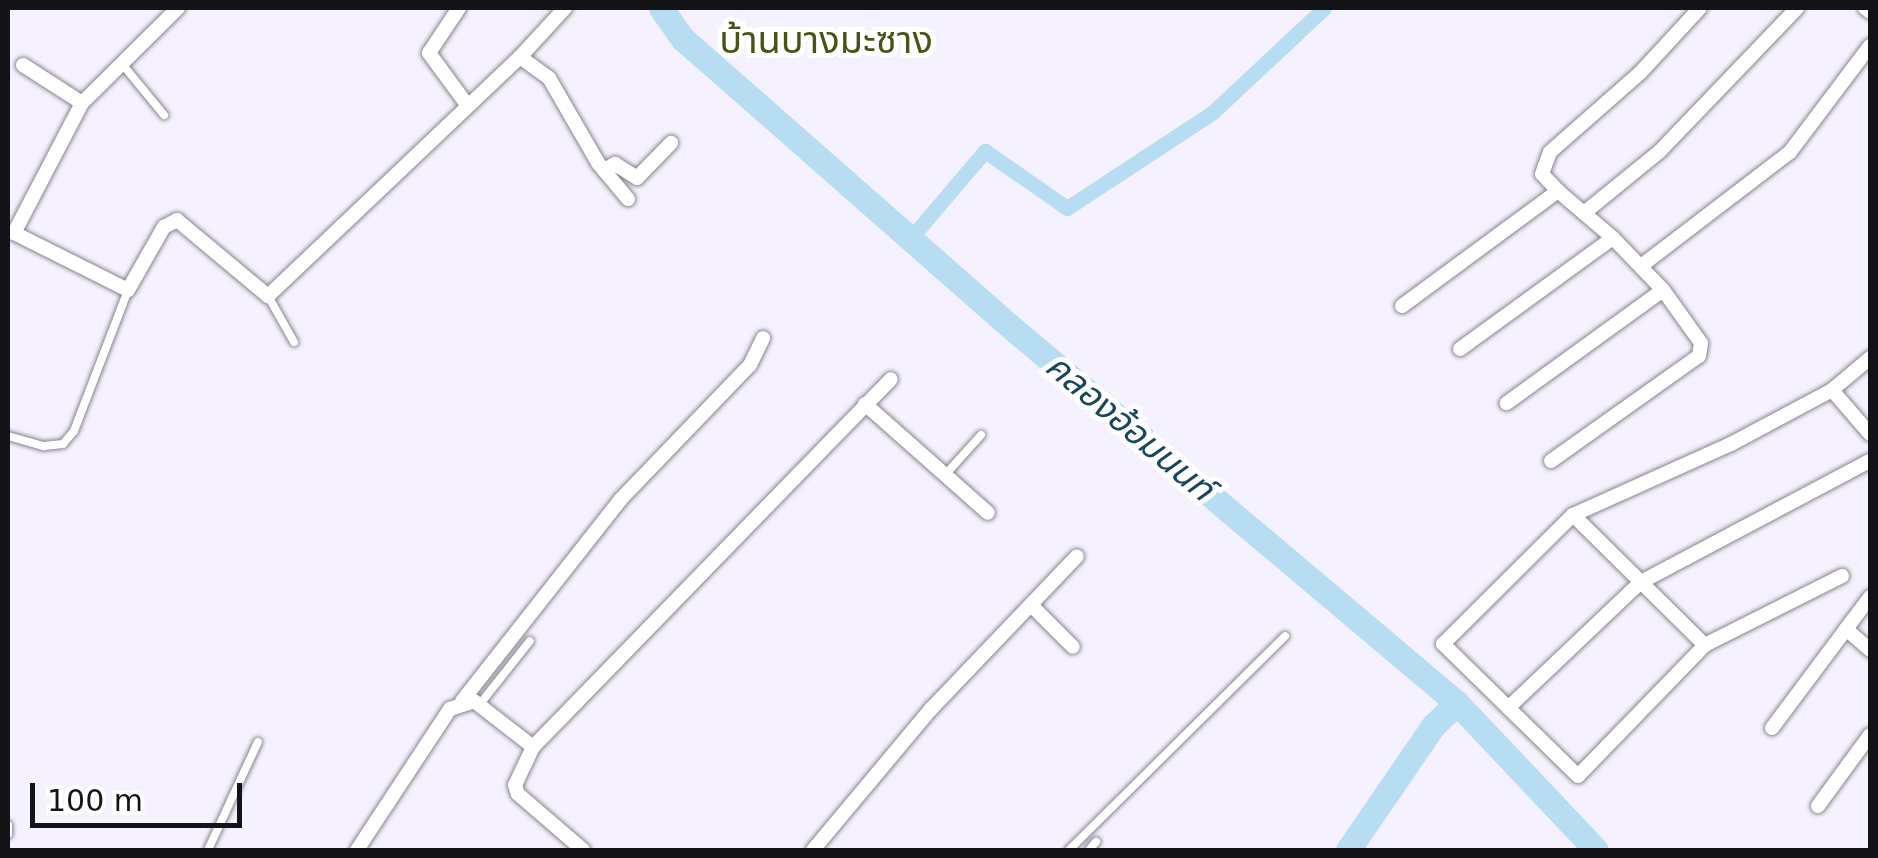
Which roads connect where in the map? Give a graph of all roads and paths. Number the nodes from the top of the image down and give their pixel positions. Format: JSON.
{"nodes":[{"id":1,"x":178,"y":8,"type":"edge"},
{"id":2,"x":458,"y":8,"type":"edge"},
{"id":3,"x":565,"y":8,"type":"edge"},
{"id":4,"x":1700,"y":8,"type":"edge"},
{"id":5,"x":1797,"y":8,"type":"edge"},
{"id":6,"x":1870,"y":46,"type":"edge"},
{"id":7,"x":520,"y":57,"type":"junction"},
{"id":8,"x":23,"y":65,"type":"dead end"},
{"id":9,"x":124,"y":65,"type":"junction"},
{"id":10,"x":465,"y":102,"type":"junction"},
{"id":11,"x":82,"y":104,"type":"junction"},
{"id":12,"x":164,"y":114,"type":"dead end"},
{"id":13,"x":671,"y":143,"type":"dead end"},
{"id":14,"x":604,"y":170,"type":"junction"},
{"id":15,"x":1558,"y":192,"type":"junction"},
{"id":16,"x":628,"y":198,"type":"dead end"},
{"id":17,"x":1584,"y":213,"type":"junction"},
{"id":18,"x":10,"y":232,"type":"edge"},
{"id":19,"x":1613,"y":238,"type":"junction"},
{"id":20,"x":1641,"y":266,"type":"junction"},
{"id":21,"x":128,"y":290,"type":"junction"},
{"id":22,"x":1663,"y":290,"type":"junction"},
{"id":23,"x":268,"y":296,"type":"junction"},
{"id":24,"x":1402,"y":306,"type":"dead end"},
{"id":25,"x":763,"y":338,"type":"dead end"},
{"id":26,"x":294,"y":342,"type":"dead end"},
{"id":27,"x":1460,"y":349,"type":"dead end"},
{"id":28,"x":1870,"y":358,"type":"edge"},
{"id":29,"x":891,"y":379,"type":"dead end"},
{"id":30,"x":1832,"y":390,"type":"junction"},
{"id":31,"x":1507,"y":403,"type":"dead end"},
{"id":32,"x":865,"y":404,"type":"junction"},
{"id":33,"x":1870,"y":434,"type":"edge"},
{"id":34,"x":981,"y":435,"type":"dead end"},
{"id":35,"x":8,"y":436,"type":"edge"},
{"id":36,"x":1551,"y":461,"type":"dead end"},
{"id":37,"x":1870,"y":461,"type":"edge"},
{"id":38,"x":944,"y":475,"type":"junction"},
{"id":39,"x":988,"y":514,"type":"dead end"},
{"id":40,"x":1573,"y":515,"type":"junction"},
{"id":41,"x":1077,"y":556,"type":"dead end"},
{"id":42,"x":1842,"y":576,"type":"dead end"},
{"id":43,"x":1641,"y":582,"type":"junction"},
{"id":44,"x":1870,"y":597,"type":"edge"},
{"id":45,"x":1031,"y":604,"type":"junction"},
{"id":46,"x":1846,"y":630,"type":"junction"},
{"id":47,"x":1285,"y":636,"type":"dead end"},
{"id":48,"x":530,"y":642,"type":"dead end"},
{"id":49,"x":1705,"y":645,"type":"junction"},
{"id":50,"x":1073,"y":647,"type":"dead end"},
{"id":51,"x":1870,"y":650,"type":"edge"},
{"id":52,"x":462,"y":701,"type":"junction"},
{"id":53,"x":480,"y":704,"type":"junction"},
{"id":54,"x":1508,"y":708,"type":"junction"},
{"id":55,"x":1772,"y":728,"type":"dead end"},
{"id":56,"x":1870,"y":736,"type":"edge"},
{"id":57,"x":258,"y":742,"type":"dead end"},
{"id":58,"x":533,"y":747,"type":"junction"},
{"id":59,"x":1818,"y":806,"type":"dead end"},
{"id":60,"x":8,"y":825,"type":"edge"},
{"id":61,"x":8,"y":834,"type":"edge"},
{"id":62,"x":1096,"y":842,"type":"dead end"},
{"id":63,"x":208,"y":850,"type":"edge"},
{"id":64,"x":358,"y":850,"type":"edge"},
{"id":65,"x":583,"y":850,"type":"edge"},
{"id":66,"x":813,"y":850,"type":"edge"},
{"id":67,"x":1068,"y":850,"type":"edge"},
{"id":68,"x":1088,"y":850,"type":"edge"}],
"edges":[{"from":1,"to":9,"type":"street"},
{"from":2,"to":10,"type":"street"},
{"from":3,"to":7,"type":"street"},
{"from":4,"to":15,"type":"street"},
{"from":5,"to":17,"type":"street"},
{"from":6,"to":20,"type":"street"},
{"from":7,"to":10,"type":"street"},
{"from":7,"to":14,"type":"street"},
{"from":8,"to":11,"type":"street"},
{"from":9,"to":11,"type":"street"},
{"from":9,"to":12,"type":"lane"},
{"from":10,"to":23,"type":"street"},
{"from":11,"to":18,"type":"street"},
{"from":13,"to":14,"type":"street"},
{"from":14,"to":16,"type":"street"},
{"from":15,"to":17,"type":"street"},
{"from":15,"to":24,"type":"street"},
{"from":17,"to":19,"type":"street"},
{"from":18,"to":21,"type":"street"},
{"from":19,"to":20,"type":"street"},
{"from":19,"to":27,"type":"street"},
{"from":20,"to":22,"type":"street"},
{"from":21,"to":23,"type":"street"},
{"from":21,"to":35,"type":"lane"},
{"from":22,"to":31,"type":"street"},
{"from":22,"to":36,"type":"street"},
{"from":23,"to":26,"type":"lane"},
{"from":25,"to":52,"type":"street"},
{"from":28,"to":30,"type":"street"},
{"from":29,"to":32,"type":"street"},
{"from":30,"to":33,"type":"street"},
{"from":30,"to":40,"type":"street"},
{"from":32,"to":38,"type":"street"},
{"from":32,"to":58,"type":"street"},
{"from":34,"to":38,"type":"lane"},
{"from":37,"to":43,"type":"street"},
{"from":38,"to":39,"type":"street"},
{"from":40,"to":43,"type":"street"},
{"from":40,"to":54,"type":"street"},
{"from":41,"to":45,"type":"street"},
{"from":42,"to":49,"type":"street"},
{"from":43,"to":49,"type":"street"},
{"from":43,"to":54,"type":"street"},
{"from":44,"to":46,"type":"street"},
{"from":45,"to":50,"type":"street"},
{"from":45,"to":66,"type":"street"},
{"from":46,"to":51,"type":"street"},
{"from":46,"to":55,"type":"street"},
{"from":47,"to":67,"type":"lane"},
{"from":48,"to":53,"type":"lane"},
{"from":49,"to":54,"type":"street"},
{"from":52,"to":53,"type":"street"},
{"from":52,"to":64,"type":"street"},
{"from":53,"to":58,"type":"street"},
{"from":56,"to":59,"type":"street"},
{"from":57,"to":63,"type":"lane"},
{"from":58,"to":65,"type":"street"},
{"from":60,"to":61,"type":"lane"},
{"from":62,"to":68,"type":"lane"}]}
